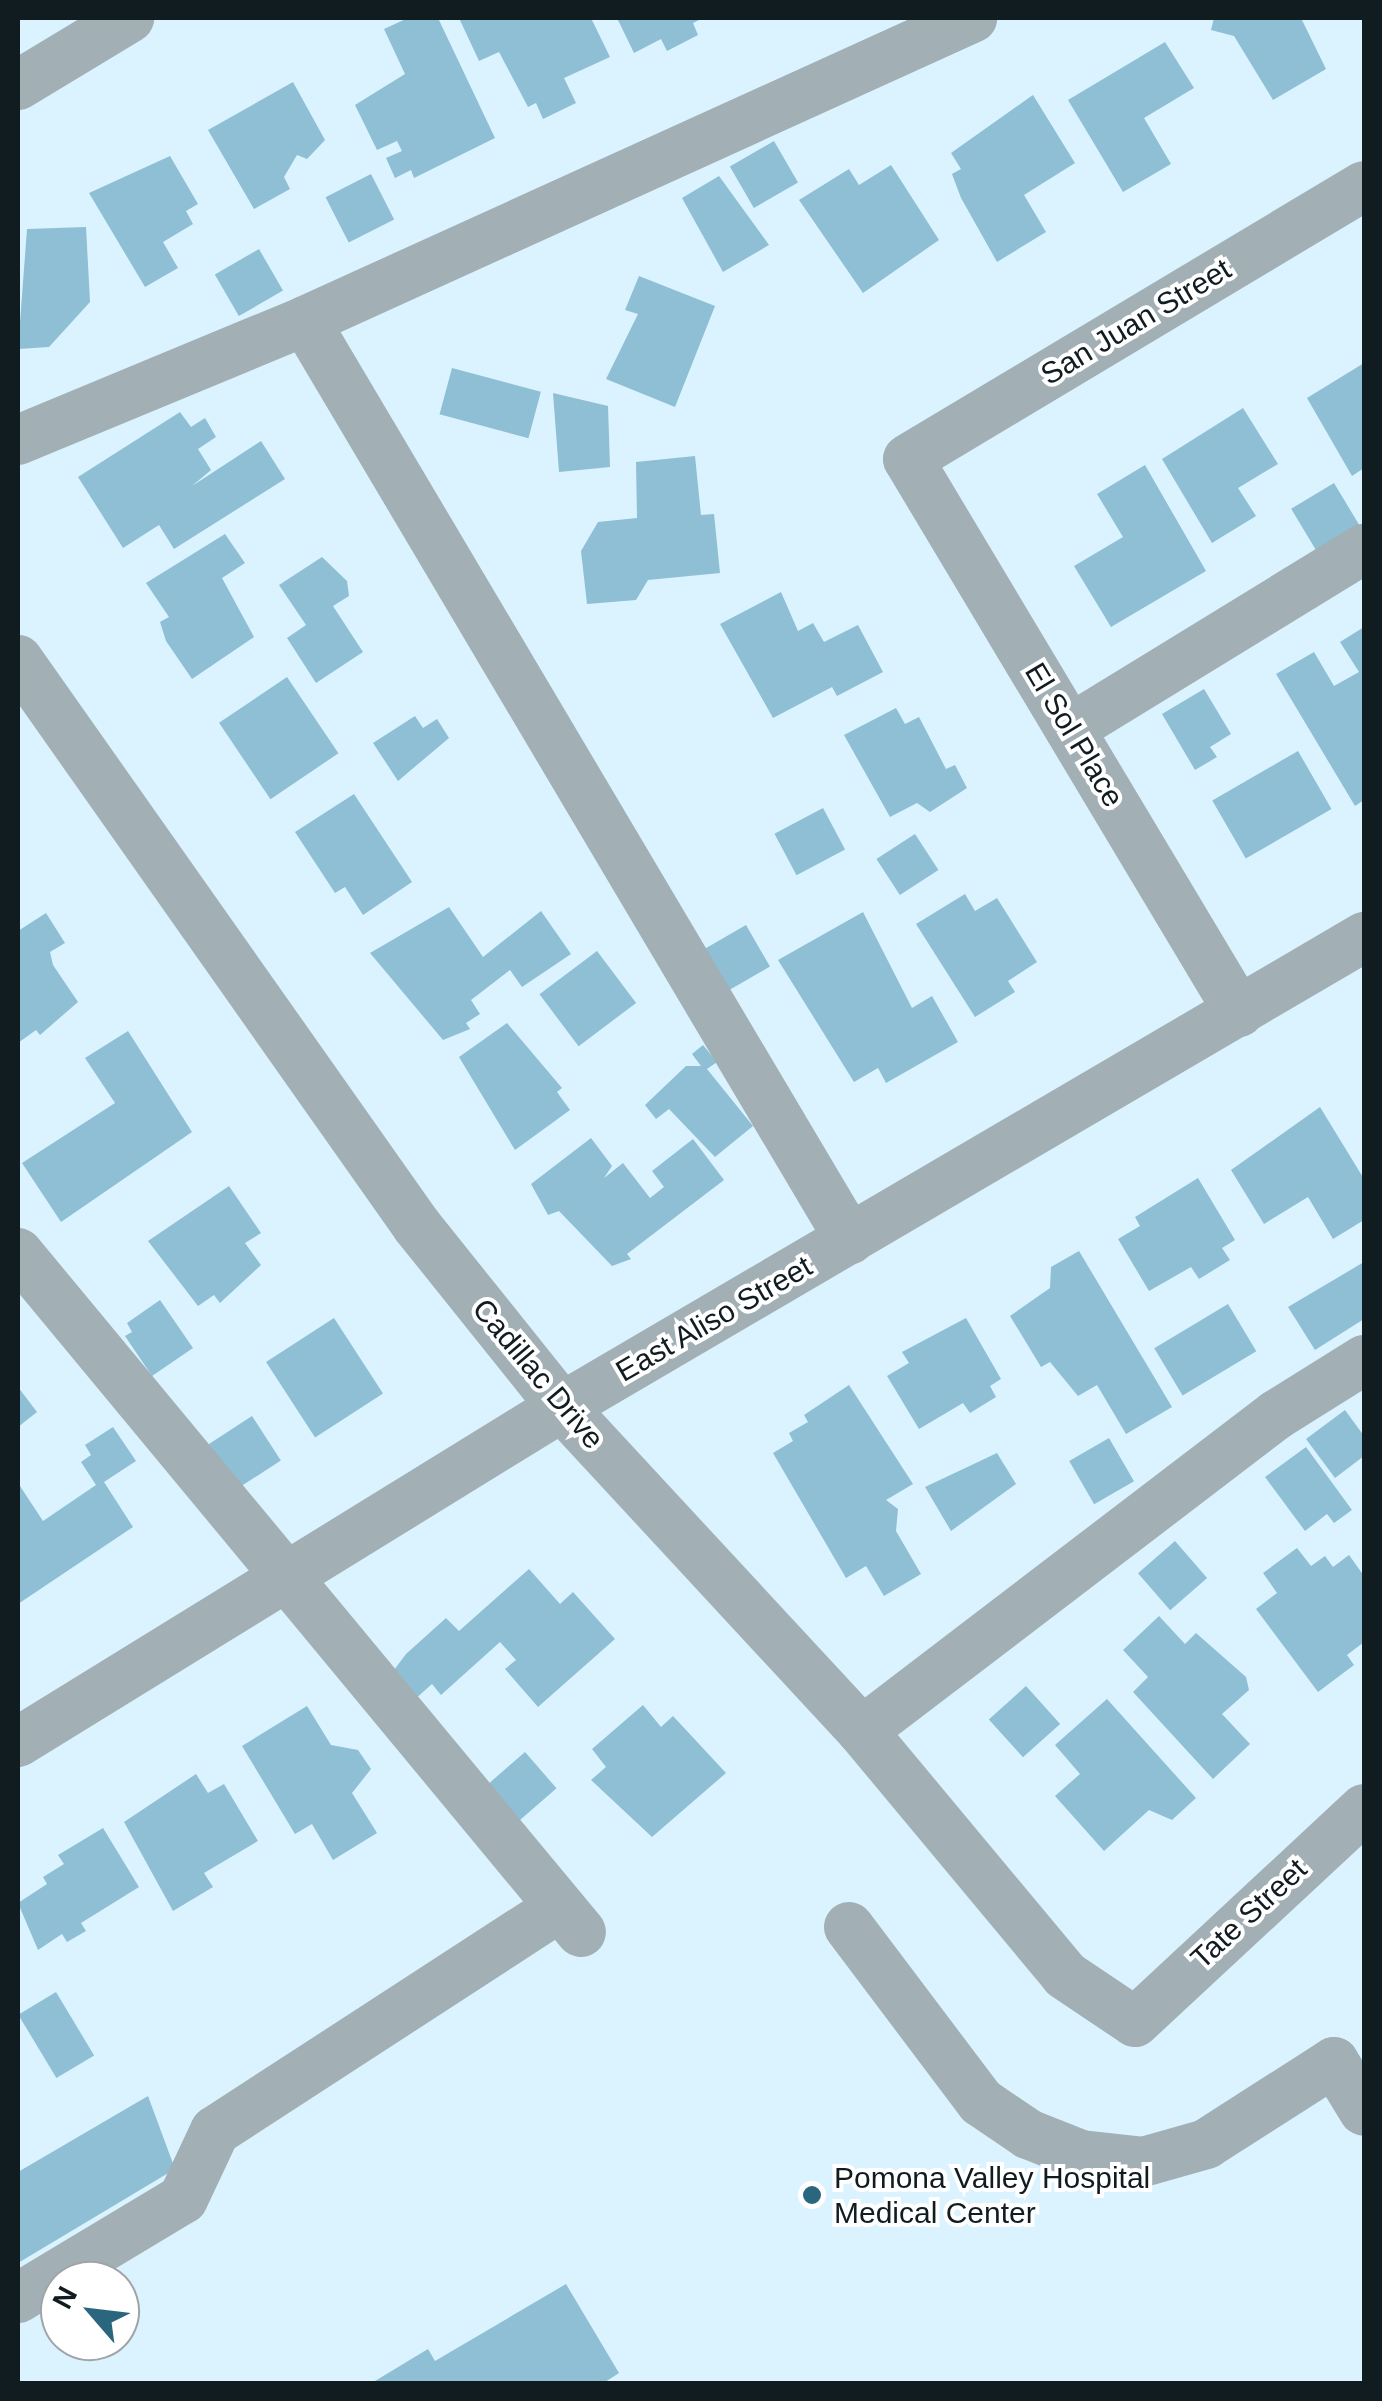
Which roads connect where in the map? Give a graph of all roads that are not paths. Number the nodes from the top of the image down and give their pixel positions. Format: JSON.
{"nodes":[{"id":1,"x":130,"y":18,"type":"edge"},
{"id":2,"x":972,"y":18,"type":"edge"},
{"id":3,"x":18,"y":85,"type":"edge"},
{"id":4,"x":1364,"y":186,"type":"edge"},
{"id":5,"x":306,"y":321,"type":"junction"},
{"id":6,"x":18,"y":440,"type":"edge"},
{"id":7,"x":908,"y":459,"type":"joint"},
{"id":8,"x":1364,"y":549,"type":"edge"},
{"id":9,"x":18,"y":660,"type":"edge"},
{"id":10,"x":1070,"y":729,"type":"junction"},
{"id":11,"x":1364,"y":937,"type":"edge"},
{"id":12,"x":1239,"y":1012,"type":"junction"},
{"id":13,"x":850,"y":1240,"type":"junction"},
{"id":14,"x":18,"y":1253,"type":"edge"},
{"id":15,"x":1364,"y":1360,"type":"edge"},
{"id":16,"x":562,"y":1407,"type":"junction"},
{"id":17,"x":284,"y":1578,"type":"junction"},
{"id":18,"x":862,"y":1731,"type":"junction"},
{"id":19,"x":18,"y":1742,"type":"edge"},
{"id":20,"x":1364,"y":1808,"type":"edge"},
{"id":21,"x":849,"y":1928,"type":"dead end"},
{"id":22,"x":1134,"y":2022,"type":"joint"},
{"id":23,"x":1364,"y":2111,"type":"edge"},
{"id":24,"x":18,"y":2298,"type":"edge"}],
"edges":[{"from":1,"to":3,"type":"street"},
{"from":2,"to":5,"type":"street"},
{"from":4,"to":7,"type":"street","name":"San Juan Street"},
{"from":5,"to":6,"type":"street"},
{"from":5,"to":13,"type":"street"},
{"from":7,"to":10,"type":"street","name":"El Sol Place"},
{"from":8,"to":10,"type":"street"},
{"from":9,"to":16,"type":"street","name":"Cadillac Drive"},
{"from":10,"to":12,"type":"street","name":"El Sol Place"},
{"from":11,"to":12,"type":"street","name":"East Aliso Street"},
{"from":12,"to":13,"type":"street","name":"East Aliso Street"},
{"from":13,"to":16,"type":"street","name":"East Aliso Street"},
{"from":14,"to":17,"type":"street"},
{"from":15,"to":18,"type":"street"},
{"from":16,"to":17,"type":"street","name":"East Aliso Street"},
{"from":16,"to":18,"type":"street","name":"Cadillac Drive"},
{"from":17,"to":19,"type":"street","name":"East Aliso Street"},
{"from":17,"to":24,"type":"street"},
{"from":18,"to":22,"type":"street","name":"Cadillac Drive"},
{"from":20,"to":22,"type":"street","name":"Tate Street"},
{"from":21,"to":23,"type":"street"}]}
